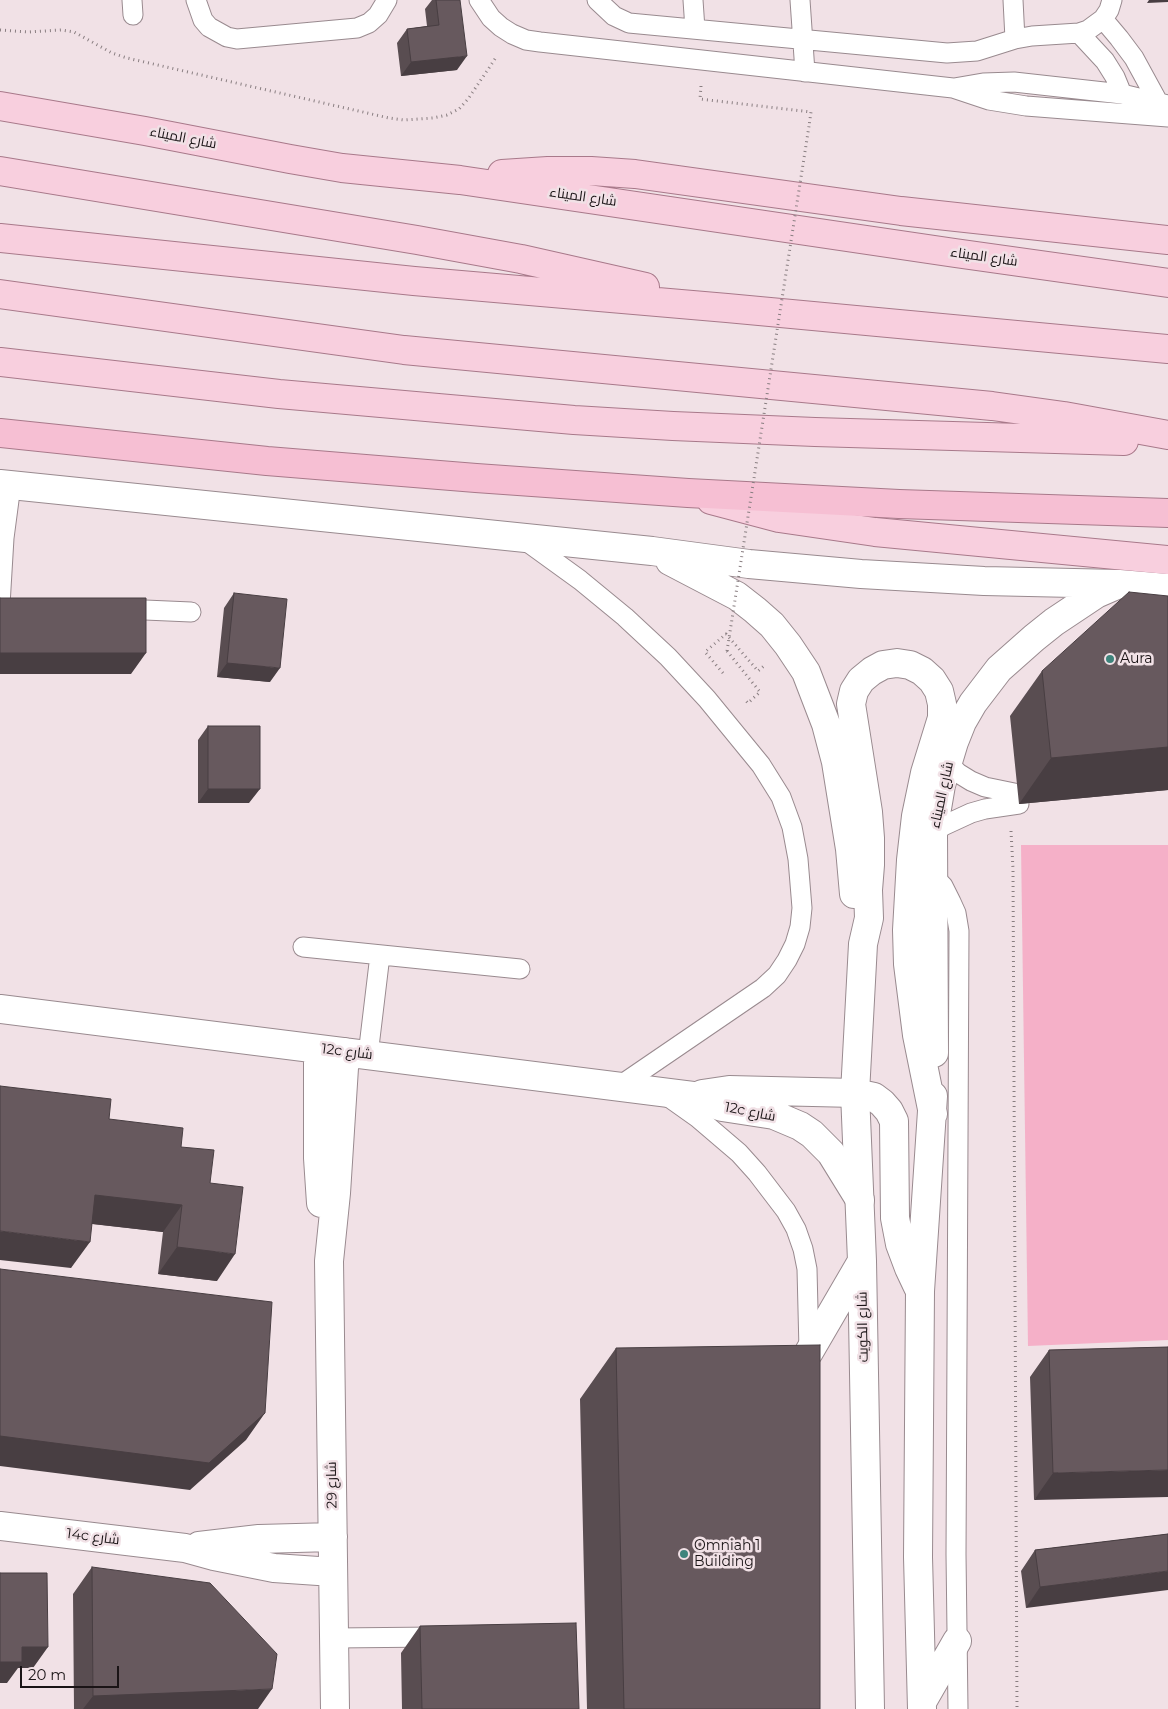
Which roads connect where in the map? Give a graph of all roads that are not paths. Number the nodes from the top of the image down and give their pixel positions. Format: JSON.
{"nodes":[{"id":1,"x":196,"y":0,"type":"edge"},
{"id":2,"x":388,"y":0,"type":"edge"},
{"id":3,"x":479,"y":0,"type":"edge"},
{"id":4,"x":597,"y":0,"type":"edge"},
{"id":5,"x":693,"y":0,"type":"edge"},
{"id":6,"x":800,"y":0,"type":"edge"},
{"id":7,"x":1012,"y":0,"type":"edge"},
{"id":8,"x":1112,"y":0,"type":"edge"},
{"id":9,"x":1103,"y":19,"type":"junction"},
{"id":10,"x":695,"y":29,"type":"junction"},
{"id":11,"x":1079,"y":33,"type":"junction"},
{"id":12,"x":803,"y":39,"type":"junction"},
{"id":13,"x":1015,"y":39,"type":"junction"},
{"id":14,"x":805,"y":72,"type":"junction"},
{"id":15,"x":953,"y":88,"type":"junction"},
{"id":16,"x":1122,"y":94,"type":"junction"},
{"id":17,"x":0,"y":106,"type":"edge"},
{"id":18,"x":1165,"y":108,"type":"edge"},
{"id":19,"x":0,"y":171,"type":"edge"},
{"id":20,"x":460,"y":180,"type":"junction"},
{"id":21,"x":0,"y":238,"type":"edge"},
{"id":22,"x":1168,"y":240,"type":"edge"},
{"id":23,"x":1168,"y":283,"type":"edge"},
{"id":24,"x":0,"y":294,"type":"edge"},
{"id":25,"x":727,"y":308,"type":"junction"},
{"id":26,"x":1168,"y":349,"type":"edge"},
{"id":27,"x":0,"y":362,"type":"edge"},
{"id":28,"x":0,"y":433,"type":"edge"},
{"id":29,"x":1168,"y":435,"type":"edge"},
{"id":30,"x":1168,"y":442,"type":"edge"},
{"id":31,"x":5,"y":484,"type":"edge"},
{"id":32,"x":688,"y":493,"type":"junction"},
{"id":33,"x":1168,"y":513,"type":"edge"},
{"id":34,"x":521,"y":538,"type":"junction"},
{"id":35,"x":652,"y":551,"type":"junction"},
{"id":36,"x":1168,"y":560,"type":"edge"},
{"id":37,"x":1119,"y":584,"type":"junction"},
{"id":38,"x":1168,"y":588,"type":"edge"},
{"id":39,"x":0,"y":605,"type":"edge"},
{"id":40,"x":19,"y":606,"type":"edge"},
{"id":41,"x":105,"y":609,"type":"edge"},
{"id":42,"x":190,"y":612,"type":"dead end"},
{"id":43,"x":948,"y":762,"type":"junction"},
{"id":44,"x":933,"y":832,"type":"junction"},
{"id":45,"x":934,"y":877,"type":"junction"},
{"id":46,"x":863,"y":944,"type":"junction"},
{"id":47,"x":303,"y":947,"type":"dead end"},
{"id":48,"x":380,"y":955,"type":"junction"},
{"id":49,"x":520,"y":969,"type":"dead end"},
{"id":50,"x":0,"y":1009,"type":"edge"},
{"id":51,"x":318,"y":1048,"type":"junction"},
{"id":52,"x":356,"y":1054,"type":"junction"},
{"id":53,"x":618,"y":1087,"type":"junction"},
{"id":54,"x":659,"y":1092,"type":"junction"},
{"id":55,"x":855,"y":1093,"type":"junction"},
{"id":56,"x":693,"y":1096,"type":"junction"},
{"id":57,"x":933,"y":1114,"type":"junction"},
{"id":58,"x":860,"y":1200,"type":"junction"},
{"id":59,"x":329,"y":1261,"type":"junction"},
{"id":60,"x":862,"y":1261,"type":"junction"},
{"id":61,"x":920,"y":1291,"type":"junction"},
{"id":62,"x":809,"y":1362,"type":"joint"},
{"id":63,"x":0,"y":1526,"type":"edge"},
{"id":64,"x":333,"y":1537,"type":"junction"},
{"id":65,"x":185,"y":1548,"type":"junction"},
{"id":66,"x":333,"y":1572,"type":"junction"},
{"id":67,"x":452,"y":1637,"type":"edge"},
{"id":68,"x":334,"y":1638,"type":"junction"},
{"id":69,"x":957,"y":1641,"type":"junction"},
{"id":70,"x":922,"y":1705,"type":"edge"},
{"id":71,"x":335,"y":1709,"type":"edge"},
{"id":72,"x":870,"y":1709,"type":"edge"},
{"id":73,"x":958,"y":1709,"type":"edge"}],
"edges":[{"from":1,"to":2,"type":"lane"},
{"from":3,"to":14,"type":"lane"},
{"from":4,"to":10,"type":"lane"},
{"from":5,"to":10,"type":"lane"},
{"from":6,"to":12,"type":"lane"},
{"from":7,"to":13,"type":"lane"},
{"from":8,"to":9,"type":"lane"},
{"from":9,"to":11,"type":"lane"},
{"from":9,"to":18,"type":"lane"},
{"from":10,"to":12,"type":"lane"},
{"from":11,"to":13,"type":"lane"},
{"from":11,"to":16,"type":"lane"},
{"from":12,"to":13,"type":"lane"},
{"from":12,"to":14,"type":"lane"},
{"from":14,"to":15,"type":"lane"},
{"from":15,"to":16,"type":"lane"},
{"from":15,"to":18,"type":"lane"},
{"from":16,"to":18,"type":"lane"},
{"from":17,"to":20,"type":"main road","name":"شارع الميناء"},
{"from":19,"to":25,"type":"main road"},
{"from":20,"to":22,"type":"main road"},
{"from":20,"to":23,"type":"main road","name":"شارع الميناء"},
{"from":21,"to":25,"type":"main road"},
{"from":24,"to":29,"type":"main road"},
{"from":25,"to":26,"type":"main road"},
{"from":27,"to":30,"type":"main road"},
{"from":28,"to":32,"type":"highway"},
{"from":31,"to":34,"type":"main road"},
{"from":31,"to":39,"type":"lane"},
{"from":32,"to":33,"type":"highway"},
{"from":32,"to":36,"type":"main road"},
{"from":34,"to":35,"type":"main road"},
{"from":34,"to":53,"type":"lane"},
{"from":35,"to":37,"type":"main road"},
{"from":35,"to":46,"type":"main road"},
{"from":37,"to":38,"type":"main road"},
{"from":37,"to":43,"type":"main road","name":"شارع الميناء"},
{"from":39,"to":40,"type":"lane"},
{"from":41,"to":42,"type":"lane"},
{"from":43,"to":44,"type":"main road","name":"شارع الميناء"},
{"from":43,"to":44,"type":"lane"},
{"from":44,"to":45,"type":"main road","name":"شارع الميناء"},
{"from":45,"to":57,"type":"main road","name":"شارع الميناء"},
{"from":45,"to":69,"type":"lane"},
{"from":46,"to":55,"type":"main road","name":"شارع الكويت"},
{"from":46,"to":57,"type":"main road"},
{"from":47,"to":48,"type":"lane"},
{"from":48,"to":49,"type":"lane"},
{"from":48,"to":52,"type":"lane"},
{"from":50,"to":51,"type":"main road","name":"12c شارع"},
{"from":51,"to":52,"type":"main road","name":"12c شارع"},
{"from":51,"to":59,"type":"main road","name":"شارع 29"},
{"from":52,"to":53,"type":"main road","name":"12c شارع"},
{"from":52,"to":59,"type":"main road","name":"شارع 29"},
{"from":53,"to":54,"type":"main road","name":"12c شارع"},
{"from":54,"to":56,"type":"main road","name":"12c شارع"},
{"from":54,"to":62,"type":"lane"},
{"from":55,"to":56,"type":"main road","name":"12c شارع"},
{"from":55,"to":58,"type":"main road","name":"شارع الكويت"},
{"from":55,"to":61,"type":"main road","name":"12c شارع"},
{"from":56,"to":58,"type":"main road","name":"12c شارع"},
{"from":57,"to":61,"type":"main road"},
{"from":58,"to":60,"type":"main road","name":"شارع الكويت"},
{"from":59,"to":64,"type":"main road","name":"شارع 29"},
{"from":60,"to":62,"type":"main road"},
{"from":60,"to":72,"type":"main road","name":"شارع الكويت"},
{"from":61,"to":70,"type":"main road"},
{"from":63,"to":65,"type":"main road","name":"14c شارع"},
{"from":64,"to":65,"type":"main road","name":"14c شارع"},
{"from":64,"to":66,"type":"main road","name":"شارع 29"},
{"from":65,"to":66,"type":"main road","name":"14c شارع"},
{"from":66,"to":68,"type":"main road","name":"شارع 29"},
{"from":67,"to":68,"type":"lane"},
{"from":68,"to":71,"type":"main road","name":"شارع 29"},
{"from":69,"to":70,"type":"main road"},
{"from":69,"to":73,"type":"lane"}]}
